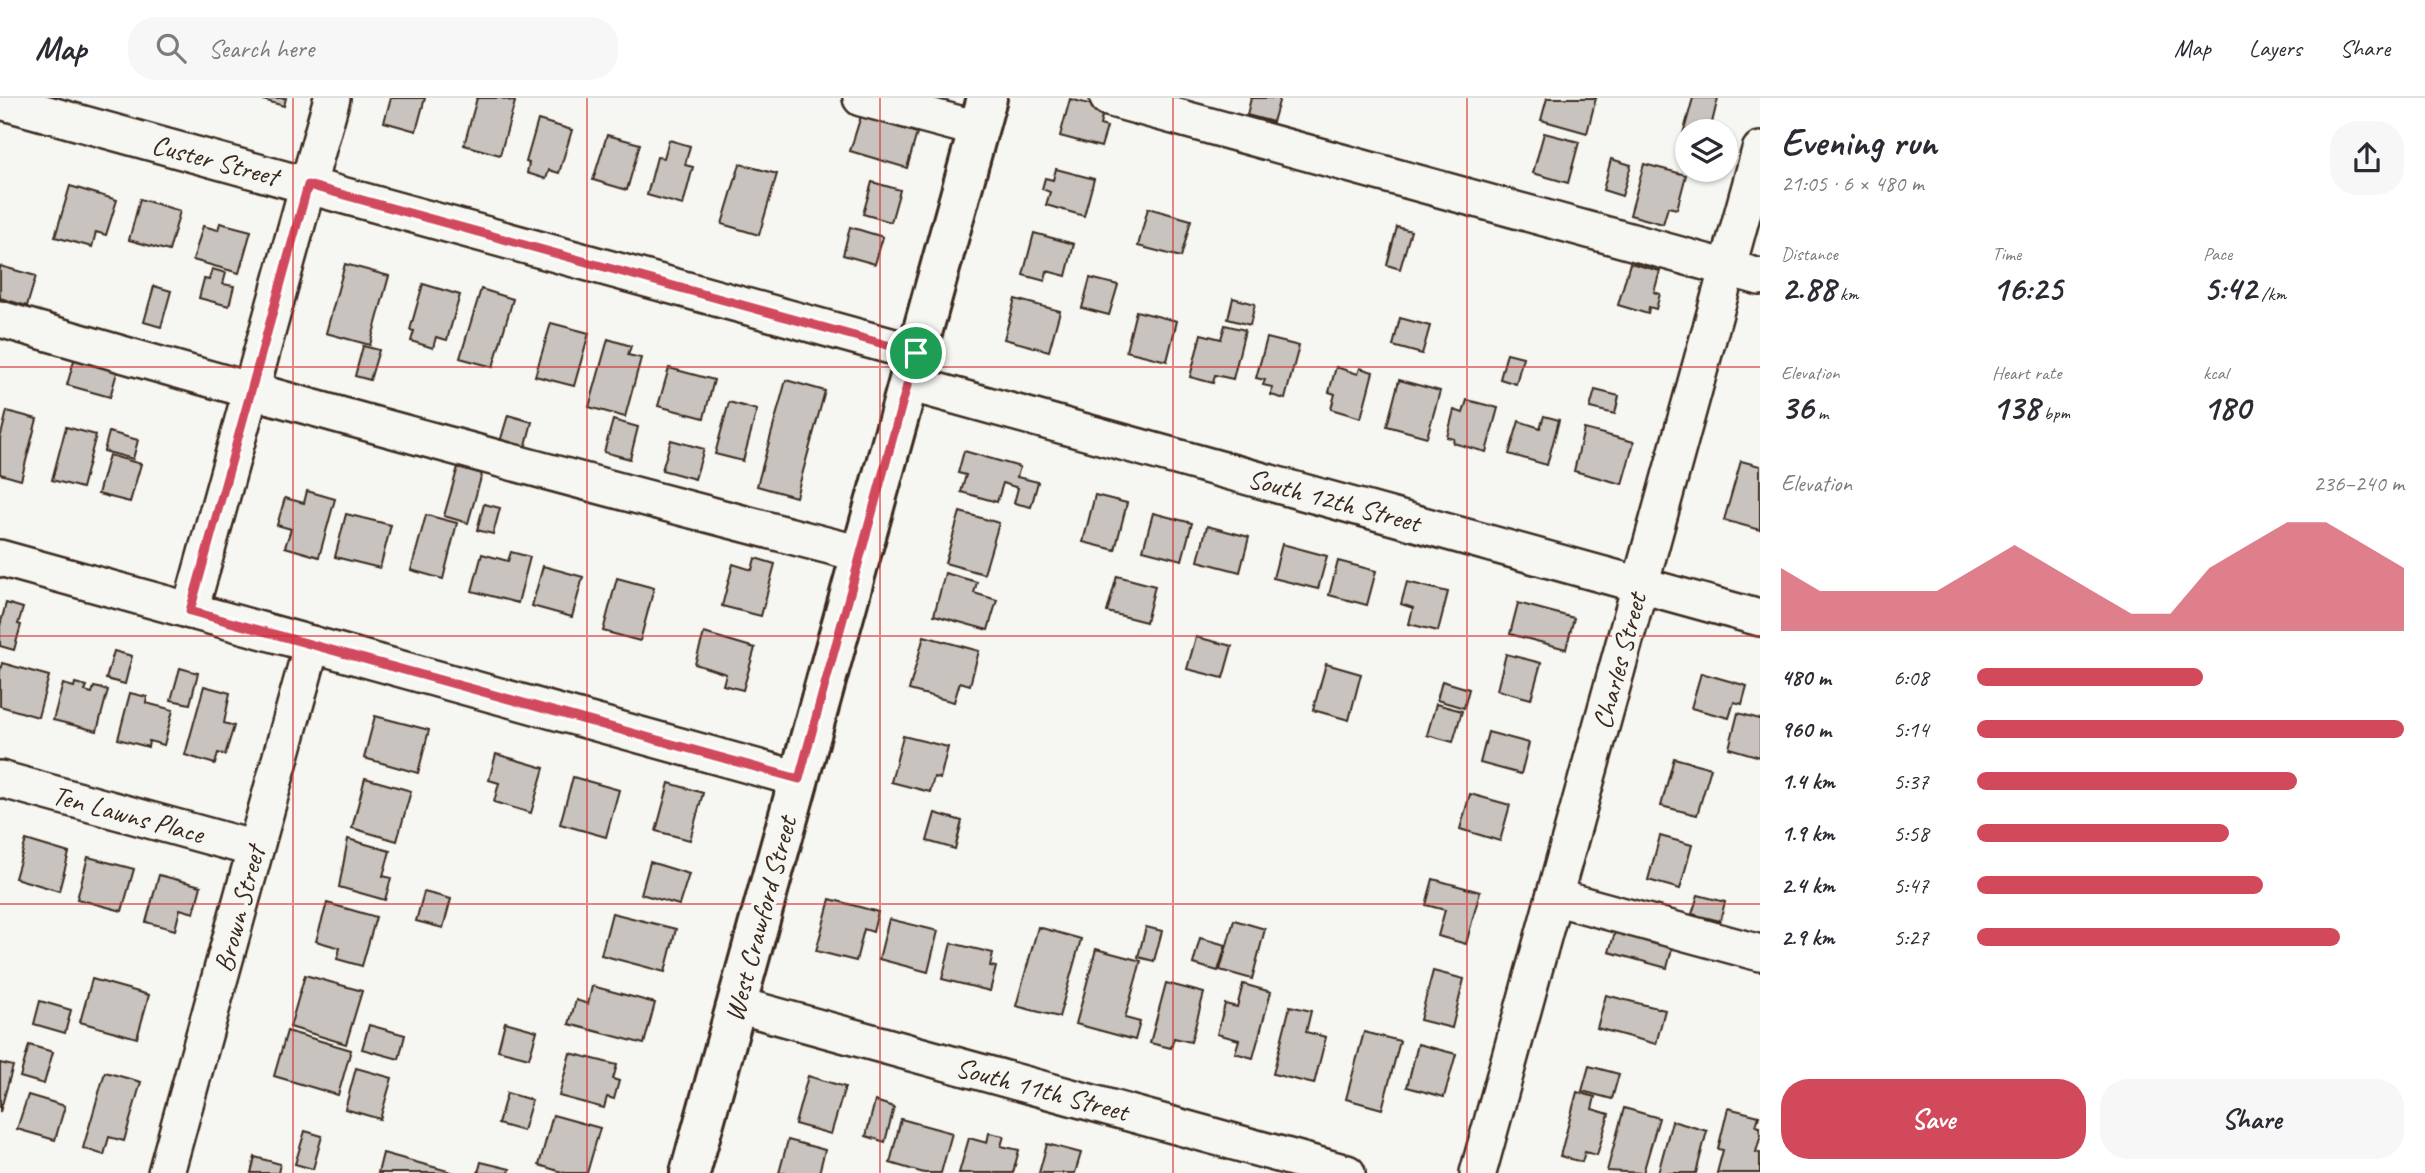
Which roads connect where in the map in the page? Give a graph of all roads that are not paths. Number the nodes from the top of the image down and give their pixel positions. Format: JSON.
{"nodes":[{"id":1,"x":332,"y":98,"type":"edge"},
{"id":2,"x":861,"y":98,"type":"edge"},
{"id":3,"x":1108,"y":98,"type":"edge"},
{"id":4,"x":0,"y":101,"type":"edge"},
{"id":5,"x":983,"y":114,"type":"edge"},
{"id":6,"x":1760,"y":150,"type":"edge"},
{"id":7,"x":308,"y":185,"type":"junction"},
{"id":8,"x":1744,"y":273,"type":"edge"},
{"id":9,"x":0,"y":319,"type":"edge"},
{"id":10,"x":912,"y":368,"type":"junction"},
{"id":11,"x":251,"y":392,"type":"junction"},
{"id":12,"x":861,"y":554,"type":"junction"},
{"id":13,"x":0,"y":558,"type":"edge"},
{"id":14,"x":1640,"y":585,"type":"junction"},
{"id":15,"x":190,"y":611,"type":"junction"},
{"id":16,"x":1760,"y":618,"type":"edge"},
{"id":17,"x":312,"y":644,"type":"junction"},
{"id":18,"x":0,"y":779,"type":"edge"},
{"id":19,"x":799,"y":779,"type":"junction"},
{"id":20,"x":255,"y":849,"type":"junction"},
{"id":21,"x":1554,"y":897,"type":"junction"},
{"id":22,"x":1760,"y":953,"type":"edge"},
{"id":23,"x":737,"y":1005,"type":"junction"},
{"id":24,"x":166,"y":1173,"type":"edge"},
{"id":25,"x":690,"y":1173,"type":"edge"},
{"id":26,"x":1347,"y":1173,"type":"edge"},
{"id":27,"x":1478,"y":1173,"type":"edge"}],
"edges":[{"from":1,"to":7,"type":"street"},
{"from":2,"to":5,"type":"street"},
{"from":3,"to":8,"type":"street"},
{"from":4,"to":7,"type":"street","name":"Custer Street"},
{"from":5,"to":10,"type":"main road","name":"West Crawford Street"},
{"from":6,"to":8,"type":"street","name":"Charles Street"},
{"from":7,"to":10,"type":"street","name":"Custer Street"},
{"from":7,"to":11,"type":"street"},
{"from":8,"to":14,"type":"street","name":"Charles Street"},
{"from":9,"to":11,"type":"street"},
{"from":10,"to":12,"type":"main road","name":"West Crawford Street"},
{"from":10,"to":14,"type":"street","name":"South 12th Street"},
{"from":11,"to":12,"type":"street"},
{"from":11,"to":15,"type":"street"},
{"from":12,"to":19,"type":"main road","name":"West Crawford Street"},
{"from":13,"to":15,"type":"street"},
{"from":14,"to":16,"type":"street","name":"South 12th Street"},
{"from":14,"to":21,"type":"street","name":"Charles Street"},
{"from":15,"to":17,"type":"street"},
{"from":17,"to":19,"type":"street"},
{"from":17,"to":20,"type":"street","name":"Brown Street"},
{"from":18,"to":20,"type":"street","name":"Ten Lawns Place"},
{"from":19,"to":23,"type":"main road","name":"West Crawford Street"},
{"from":20,"to":24,"type":"street","name":"Brown Street"},
{"from":21,"to":22,"type":"street"},
{"from":21,"to":27,"type":"street","name":"Charles Street"},
{"from":23,"to":25,"type":"main road","name":"West Crawford Street"},
{"from":23,"to":26,"type":"street","name":"South 11th Street"}]}
